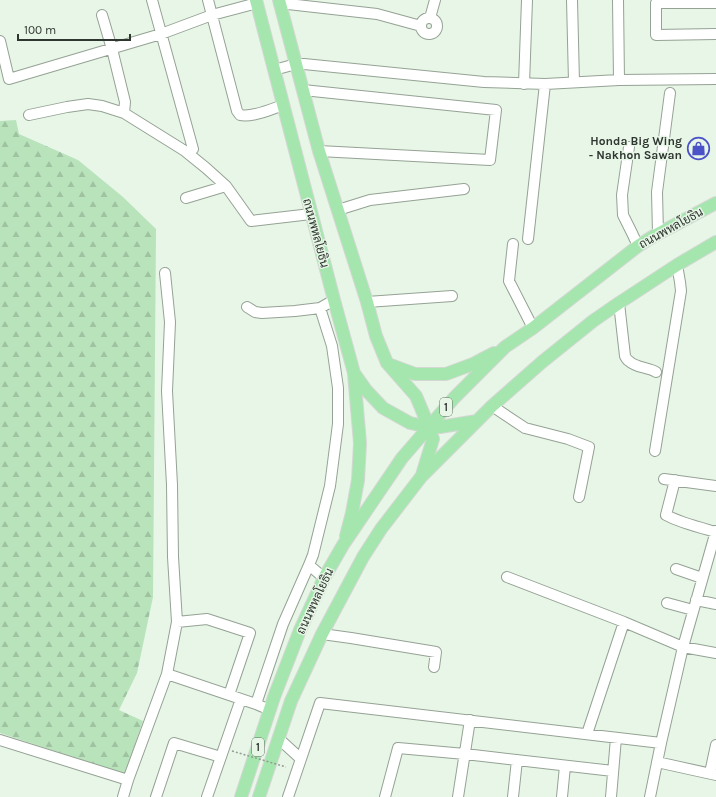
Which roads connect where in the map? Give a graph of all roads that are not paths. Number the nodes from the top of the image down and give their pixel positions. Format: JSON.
{"nodes":[{"id":1,"x":152,"y":0,"type":"edge"},
{"id":2,"x":208,"y":0,"type":"edge"},
{"id":3,"x":435,"y":0,"type":"edge"},
{"id":4,"x":527,"y":0,"type":"edge"},
{"id":5,"x":572,"y":0,"type":"edge"},
{"id":6,"x":618,"y":0,"type":"edge"},
{"id":7,"x":279,"y":1,"type":"edge"},
{"id":8,"x":257,"y":2,"type":"edge"},
{"id":9,"x":716,"y":3,"type":"edge"},
{"id":10,"x":102,"y":15,"type":"dead end"},
{"id":11,"x":212,"y":15,"type":"junction"},
{"id":12,"x":161,"y":34,"type":"junction"},
{"id":13,"x":716,"y":34,"type":"edge"},
{"id":14,"x":0,"y":41,"type":"edge"},
{"id":15,"x":112,"y":49,"type":"junction"},
{"id":16,"x":296,"y":64,"type":"junction"},
{"id":17,"x":274,"y":70,"type":"junction"},
{"id":18,"x":716,"y":79,"type":"edge"},
{"id":19,"x":619,"y":80,"type":"junction"},
{"id":20,"x":574,"y":82,"type":"junction"},
{"id":21,"x":524,"y":84,"type":"junction"},
{"id":22,"x":545,"y":84,"type":"junction"},
{"id":23,"x":303,"y":90,"type":"junction"},
{"id":24,"x":670,"y":93,"type":"dead end"},
{"id":25,"x":283,"y":105,"type":"junction"},
{"id":26,"x":124,"y":113,"type":"junction"},
{"id":27,"x":29,"y":115,"type":"dead end"},
{"id":28,"x":629,"y":147,"type":"dead end"},
{"id":29,"x":193,"y":149,"type":"dead end"},
{"id":30,"x":320,"y":151,"type":"junction"},
{"id":31,"x":226,"y":186,"type":"junction"},
{"id":32,"x":464,"y":189,"type":"dead end"},
{"id":33,"x":186,"y":198,"type":"dead end"},
{"id":34,"x":716,"y":203,"type":"edge"},
{"id":35,"x":338,"y":210,"type":"junction"},
{"id":36,"x":311,"y":214,"type":"junction"},
{"id":37,"x":658,"y":234,"type":"junction"},
{"id":38,"x":528,"y":239,"type":"dead end"},
{"id":39,"x":716,"y":242,"type":"edge"},
{"id":40,"x":513,"y":244,"type":"dead end"},
{"id":41,"x":638,"y":246,"type":"junction"},
{"id":42,"x":677,"y":265,"type":"junction"},
{"id":43,"x":165,"y":273,"type":"dead end"},
{"id":44,"x":452,"y":296,"type":"dead end"},
{"id":45,"x":334,"y":300,"type":"junction"},
{"id":46,"x":367,"y":302,"type":"junction"},
{"id":47,"x":619,"y":303,"type":"junction"},
{"id":48,"x":247,"y":308,"type":"dead end"},
{"id":49,"x":320,"y":308,"type":"junction"},
{"id":50,"x":533,"y":328,"type":"junction"},
{"id":51,"x":505,"y":348,"type":"junction"},
{"id":52,"x":387,"y":364,"type":"junction"},
{"id":53,"x":656,"y":372,"type":"dead end"},
{"id":54,"x":354,"y":373,"type":"junction"},
{"id":55,"x":492,"y":406,"type":"junction"},
{"id":56,"x":477,"y":421,"type":"junction"},
{"id":57,"x":429,"y":427,"type":"junction"},
{"id":58,"x":655,"y":452,"type":"dead end"},
{"id":59,"x":421,"y":477,"type":"junction"},
{"id":60,"x":664,"y":479,"type":"dead end"},
{"id":61,"x":675,"y":480,"type":"junction"},
{"id":62,"x":716,"y":486,"type":"edge"},
{"id":63,"x":579,"y":497,"type":"dead end"},
{"id":64,"x":716,"y":531,"type":"edge"},
{"id":65,"x":344,"y":545,"type":"junction"},
{"id":66,"x":309,"y":565,"type":"junction"},
{"id":67,"x":676,"y":569,"type":"dead end"},
{"id":68,"x":507,"y":577,"type":"dead end"},
{"id":69,"x":324,"y":578,"type":"junction"},
{"id":70,"x":702,"y":578,"type":"junction"},
{"id":71,"x":667,"y":603,"type":"dead end"},
{"id":72,"x":716,"y":604,"type":"edge"},
{"id":73,"x":695,"y":605,"type":"junction"},
{"id":74,"x":177,"y":622,"type":"junction"},
{"id":75,"x":624,"y":622,"type":"junction"},
{"id":76,"x":322,"y":634,"type":"junction"},
{"id":77,"x":683,"y":647,"type":"junction"},
{"id":78,"x":716,"y":654,"type":"edge"},
{"id":79,"x":434,"y":667,"type":"dead end"},
{"id":80,"x":167,"y":674,"type":"junction"},
{"id":81,"x":229,"y":695,"type":"junction"},
{"id":82,"x":241,"y":699,"type":"junction"},
{"id":83,"x":256,"y":704,"type":"junction"},
{"id":84,"x":270,"y":710,"type":"junction"},
{"id":85,"x":470,"y":720,"type":"junction"},
{"id":86,"x":587,"y":734,"type":"junction"},
{"id":87,"x":278,"y":738,"type":"junction"},
{"id":88,"x":616,"y":738,"type":"junction"},
{"id":89,"x":0,"y":740,"type":"edge"},
{"id":90,"x":660,"y":743,"type":"junction"},
{"id":91,"x":716,"y":745,"type":"edge"},
{"id":92,"x":464,"y":754,"type":"junction"},
{"id":93,"x":221,"y":757,"type":"junction"},
{"id":94,"x":301,"y":759,"type":"junction"},
{"id":95,"x":517,"y":760,"type":"junction"},
{"id":96,"x":657,"y":762,"type":"junction"},
{"id":97,"x":565,"y":766,"type":"junction"},
{"id":98,"x":613,"y":771,"type":"junction"},
{"id":99,"x":713,"y":774,"type":"edge"},
{"id":100,"x":128,"y":780,"type":"junction"},
{"id":101,"x":123,"y":797,"type":"edge"},
{"id":102,"x":156,"y":797,"type":"edge"},
{"id":103,"x":208,"y":797,"type":"edge"},
{"id":104,"x":241,"y":797,"type":"edge"},
{"id":105,"x":259,"y":797,"type":"edge"},
{"id":106,"x":288,"y":797,"type":"edge"},
{"id":107,"x":385,"y":797,"type":"edge"},
{"id":108,"x":458,"y":797,"type":"edge"},
{"id":109,"x":512,"y":797,"type":"edge"},
{"id":110,"x":562,"y":797,"type":"edge"},
{"id":111,"x":612,"y":797,"type":"edge"},
{"id":112,"x":650,"y":797,"type":"edge"}],
"edges":[{"from":1,"to":12,"type":"street"},
{"from":2,"to":11,"type":"street"},
{"from":3,"to":7,"type":"street"},
{"from":4,"to":21,"type":"street"},
{"from":5,"to":20,"type":"street"},
{"from":6,"to":19,"type":"street"},
{"from":7,"to":16,"type":"main road","name":"ถนนพหลโยธิน"},
{"from":8,"to":11,"type":"street"},
{"from":8,"to":17,"type":"main road","name":"ถนนพหลโยธิน"},
{"from":9,"to":13,"type":"street"},
{"from":10,"to":15,"type":"street"},
{"from":11,"to":12,"type":"street"},
{"from":11,"to":25,"type":"street"},
{"from":12,"to":15,"type":"street"},
{"from":12,"to":29,"type":"street"},
{"from":14,"to":15,"type":"street"},
{"from":15,"to":26,"type":"street"},
{"from":16,"to":17,"type":"street"},
{"from":16,"to":21,"type":"street"},
{"from":16,"to":23,"type":"main road","name":"ถนนพหลโยธิน"},
{"from":17,"to":25,"type":"main road","name":"ถนนพหลโยธิน"},
{"from":18,"to":19,"type":"street"},
{"from":19,"to":20,"type":"street"},
{"from":20,"to":22,"type":"street"},
{"from":21,"to":22,"type":"street"},
{"from":22,"to":38,"type":"street"},
{"from":23,"to":30,"type":"main road","name":"ถนนพหลโยธิน"},
{"from":23,"to":30,"type":"street"},
{"from":24,"to":37,"type":"street"},
{"from":25,"to":36,"type":"main road","name":"ถนนพหลโยธิน"},
{"from":26,"to":27,"type":"street"},
{"from":26,"to":31,"type":"street"},
{"from":28,"to":41,"type":"street"},
{"from":30,"to":35,"type":"main road","name":"ถนนพหลโยธิน"},
{"from":31,"to":33,"type":"street"},
{"from":31,"to":36,"type":"street"},
{"from":32,"to":35,"type":"street"},
{"from":34,"to":37,"type":"main road","name":"ถนนพหลโยธิน","number":"1"},
{"from":35,"to":46,"type":"main road","name":"ถนนพหลโยธิน"},
{"from":36,"to":45,"type":"main road","name":"ถนนพหลโยธิน"},
{"from":37,"to":41,"type":"main road","name":"ถนนพหลโยธิน","number":"1"},
{"from":39,"to":42,"type":"main road","name":"ถนนพหลโยธิน","number":"1"},
{"from":40,"to":50,"type":"street"},
{"from":41,"to":50,"type":"main road","name":"ถนนพหลโยธิน","number":"1"},
{"from":42,"to":47,"type":"main road","name":"ถนนพหลโยธิน","number":"1"},
{"from":42,"to":58,"type":"street"},
{"from":43,"to":74,"type":"street"},
{"from":44,"to":46,"type":"street"},
{"from":45,"to":49,"type":"street"},
{"from":45,"to":54,"type":"main road","name":"ถนนพหลโยธิน"},
{"from":46,"to":52,"type":"main road","name":"ถนนพหลโยธิน"},
{"from":47,"to":53,"type":"street"},
{"from":47,"to":55,"type":"main road","name":"ถนนพหลโยธิน","number":"1"},
{"from":48,"to":49,"type":"street"},
{"from":49,"to":66,"type":"street"},
{"from":50,"to":51,"type":"main road","name":"ถนนพหลโยธิน","number":"1"},
{"from":51,"to":52,"type":"main road"},
{"from":51,"to":57,"type":"main road","name":"ถนนพหลโยธิน","number":"1"},
{"from":52,"to":57,"type":"main road","name":"ถนนพหลโยธิน"},
{"from":54,"to":57,"type":"main road","name":"ถนนพหลโยธิน"},
{"from":54,"to":65,"type":"main road"},
{"from":55,"to":56,"type":"main road","name":"ถนนพหลโยธิน","number":"1"},
{"from":55,"to":63,"type":"street"},
{"from":56,"to":57,"type":"main road","name":"ถนนพหลโยธิน"},
{"from":56,"to":59,"type":"main road","name":"ถนนพหลโยธิน","number":"1"},
{"from":57,"to":59,"type":"main road","name":"ถนนพหลโยธิน"},
{"from":57,"to":65,"type":"main road","name":"ถนนพหลโยธิน","number":"1"},
{"from":59,"to":76,"type":"main road","name":"ถนนพหลโยธิน","number":"1"},
{"from":60,"to":61,"type":"street"},
{"from":61,"to":62,"type":"street"},
{"from":61,"to":64,"type":"street"},
{"from":64,"to":70,"type":"street"},
{"from":65,"to":69,"type":"main road","name":"ถนนพหลโยธิน","number":"1"},
{"from":66,"to":69,"type":"street"},
{"from":66,"to":83,"type":"street"},
{"from":67,"to":70,"type":"street"},
{"from":68,"to":75,"type":"street"},
{"from":69,"to":84,"type":"main road","name":"ถนนพหลโยธิน","number":"1"},
{"from":70,"to":73,"type":"street"},
{"from":71,"to":73,"type":"street"},
{"from":72,"to":73,"type":"street"},
{"from":73,"to":77,"type":"street"},
{"from":74,"to":80,"type":"street"},
{"from":74,"to":81,"type":"street"},
{"from":75,"to":77,"type":"street"},
{"from":75,"to":86,"type":"street"},
{"from":76,"to":79,"type":"street"},
{"from":76,"to":87,"type":"main road","name":"ถนนพหลโยธิน","number":"1"},
{"from":77,"to":78,"type":"street"},
{"from":77,"to":90,"type":"street"},
{"from":80,"to":81,"type":"street"},
{"from":80,"to":100,"type":"street"},
{"from":81,"to":82,"type":"street"},
{"from":82,"to":83,"type":"street"},
{"from":82,"to":93,"type":"street"},
{"from":83,"to":84,"type":"street"},
{"from":84,"to":104,"type":"main road","name":"ถนนพหลโยธิน","number":"1"},
{"from":85,"to":86,"type":"street"},
{"from":85,"to":92,"type":"street"},
{"from":85,"to":94,"type":"street"},
{"from":86,"to":88,"type":"street"},
{"from":87,"to":94,"type":"street"},
{"from":87,"to":105,"type":"main road","name":"ถนนพหลโยธิน","number":"1"},
{"from":88,"to":90,"type":"street"},
{"from":88,"to":98,"type":"street"},
{"from":89,"to":100,"type":"street"},
{"from":90,"to":96,"type":"street"},
{"from":91,"to":99,"type":"street"},
{"from":92,"to":95,"type":"street"},
{"from":92,"to":107,"type":"street"},
{"from":92,"to":108,"type":"street"},
{"from":93,"to":102,"type":"street"},
{"from":93,"to":103,"type":"street"},
{"from":94,"to":106,"type":"street"},
{"from":95,"to":97,"type":"street"},
{"from":95,"to":109,"type":"street"},
{"from":96,"to":99,"type":"street"},
{"from":96,"to":112,"type":"street"},
{"from":97,"to":98,"type":"street"},
{"from":97,"to":110,"type":"street"},
{"from":98,"to":111,"type":"street"},
{"from":100,"to":101,"type":"street"}]}
